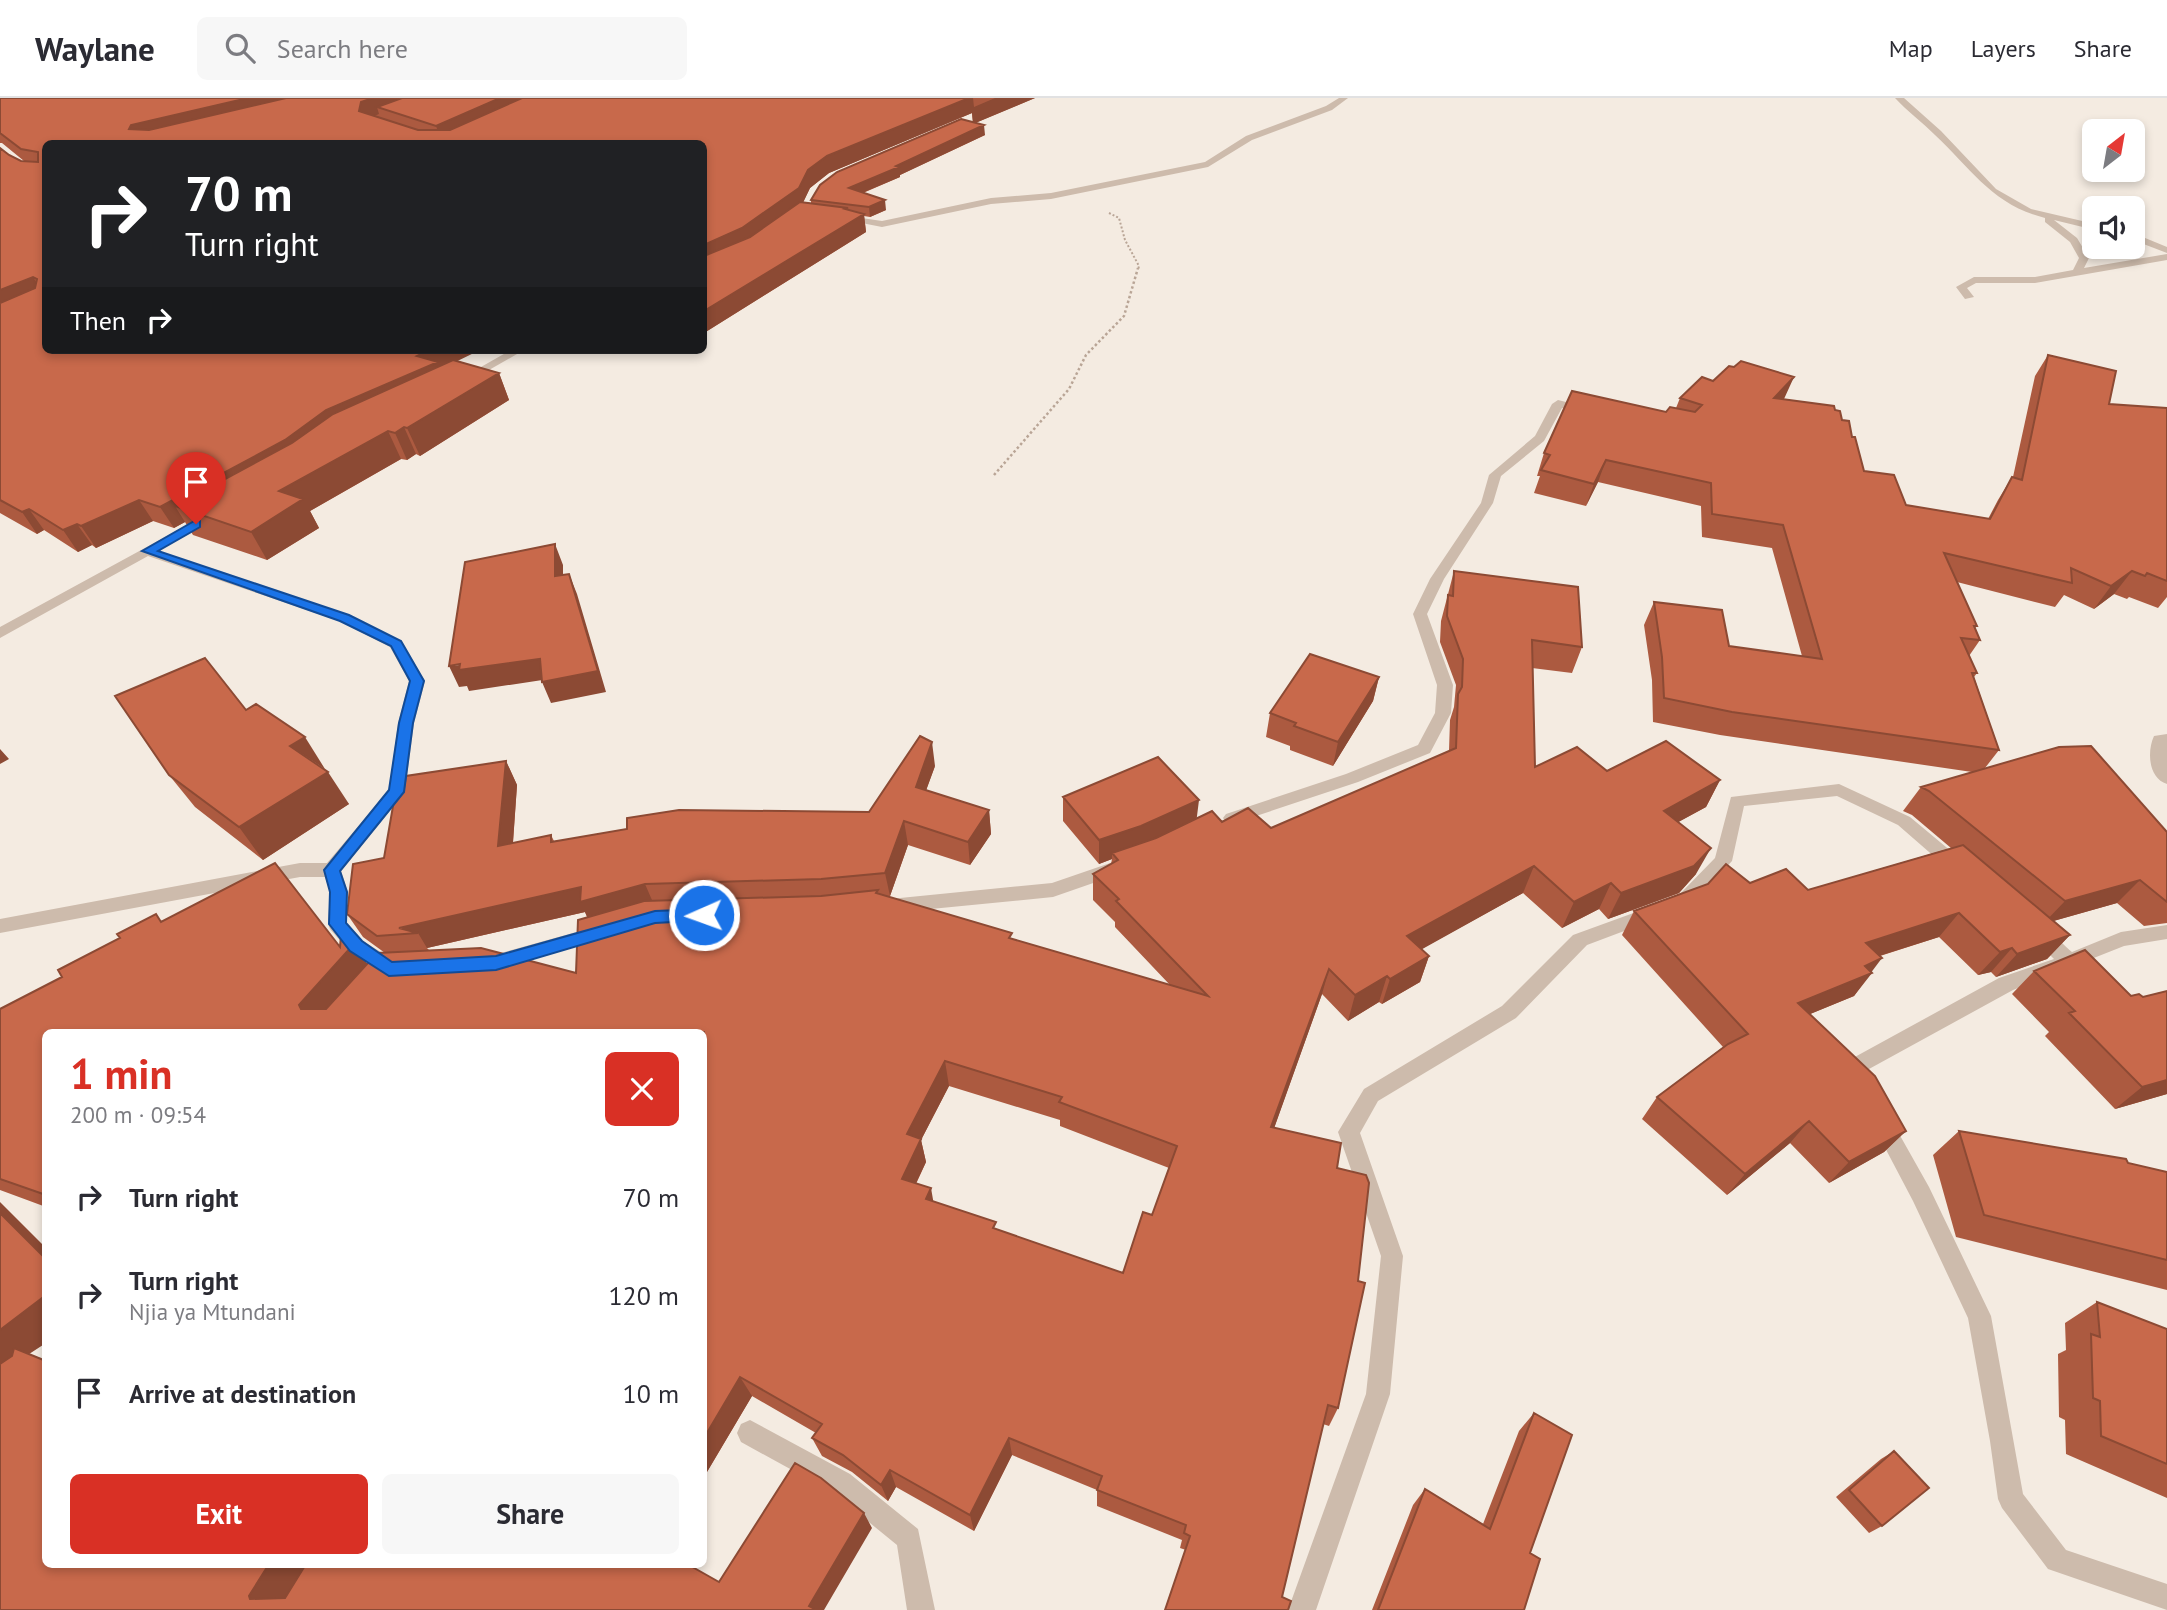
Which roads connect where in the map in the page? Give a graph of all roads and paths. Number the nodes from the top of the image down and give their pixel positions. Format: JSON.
{"nodes":[{"id":1,"x":1344,"y":98,"type":"edge"},
{"id":2,"x":1899,"y":98,"type":"edge"},
{"id":3,"x":1052,"y":196,"type":"junction"},
{"id":4,"x":2028,"y":211,"type":"junction"},
{"id":5,"x":832,"y":217,"type":"edge"},
{"id":6,"x":2082,"y":224,"type":"edge"},
{"id":7,"x":2145,"y":241,"type":"edge"},
{"id":8,"x":2167,"y":250,"type":"edge"},
{"id":9,"x":2167,"y":257,"type":"edge"},
{"id":10,"x":2078,"y":271,"type":"junction"},
{"id":11,"x":1969,"y":298,"type":"dead end"},
{"id":12,"x":512,"y":354,"type":"edge"},
{"id":13,"x":452,"y":386,"type":"edge"},
{"id":14,"x":1599,"y":411,"type":"edge"},
{"id":15,"x":994,"y":475,"type":"dead end"},
{"id":16,"x":220,"y":510,"type":"edge"},
{"id":17,"x":148,"y":551,"type":"junction"},
{"id":18,"x":0,"y":633,"type":"edge"},
{"id":19,"x":2167,"y":739,"type":"edge"},
{"id":20,"x":2167,"y":778,"type":"edge"},
{"id":21,"x":1215,"y":825,"type":"edge"},
{"id":22,"x":1135,"y":861,"type":"edge"},
{"id":23,"x":332,"y":870,"type":"junction"},
{"id":24,"x":1977,"y":883,"type":"edge"},
{"id":25,"x":867,"y":908,"type":"edge"},
{"id":26,"x":2019,"y":918,"type":"edge"},
{"id":27,"x":0,"y":926,"type":"edge"},
{"id":28,"x":615,"y":928,"type":"edge"},
{"id":29,"x":2167,"y":932,"type":"edge"},
{"id":30,"x":2070,"y":961,"type":"junction"},
{"id":31,"x":483,"y":964,"type":"edge"},
{"id":32,"x":416,"y":967,"type":"edge"},
{"id":33,"x":750,"y":1433,"type":"dead end"},
{"id":34,"x":2167,"y":1598,"type":"edge"},
{"id":35,"x":921,"y":1610,"type":"edge"},
{"id":36,"x":1302,"y":1610,"type":"edge"}],
"edges":[{"from":1,"to":3,"type":"street"},
{"from":2,"to":4,"type":"street"},
{"from":3,"to":5,"type":"street"},
{"from":3,"to":15,"type":"path"},
{"from":4,"to":6,"type":"street"},
{"from":4,"to":10,"type":"street"},
{"from":7,"to":8,"type":"street"},
{"from":9,"to":10,"type":"street"},
{"from":10,"to":11,"type":"street"},
{"from":12,"to":13,"type":"street"},
{"from":14,"to":21,"type":"street"},
{"from":16,"to":17,"type":"street"},
{"from":17,"to":18,"type":"street"},
{"from":17,"to":23,"type":"street"},
{"from":19,"to":20,"type":"street"},
{"from":22,"to":25,"type":"street"},
{"from":23,"to":27,"type":"street"},
{"from":23,"to":32,"type":"street"},
{"from":24,"to":36,"type":"street"},
{"from":26,"to":30,"type":"street"},
{"from":28,"to":31,"type":"street"},
{"from":29,"to":30,"type":"street"},
{"from":30,"to":34,"type":"street"},
{"from":33,"to":35,"type":"street"}]}
